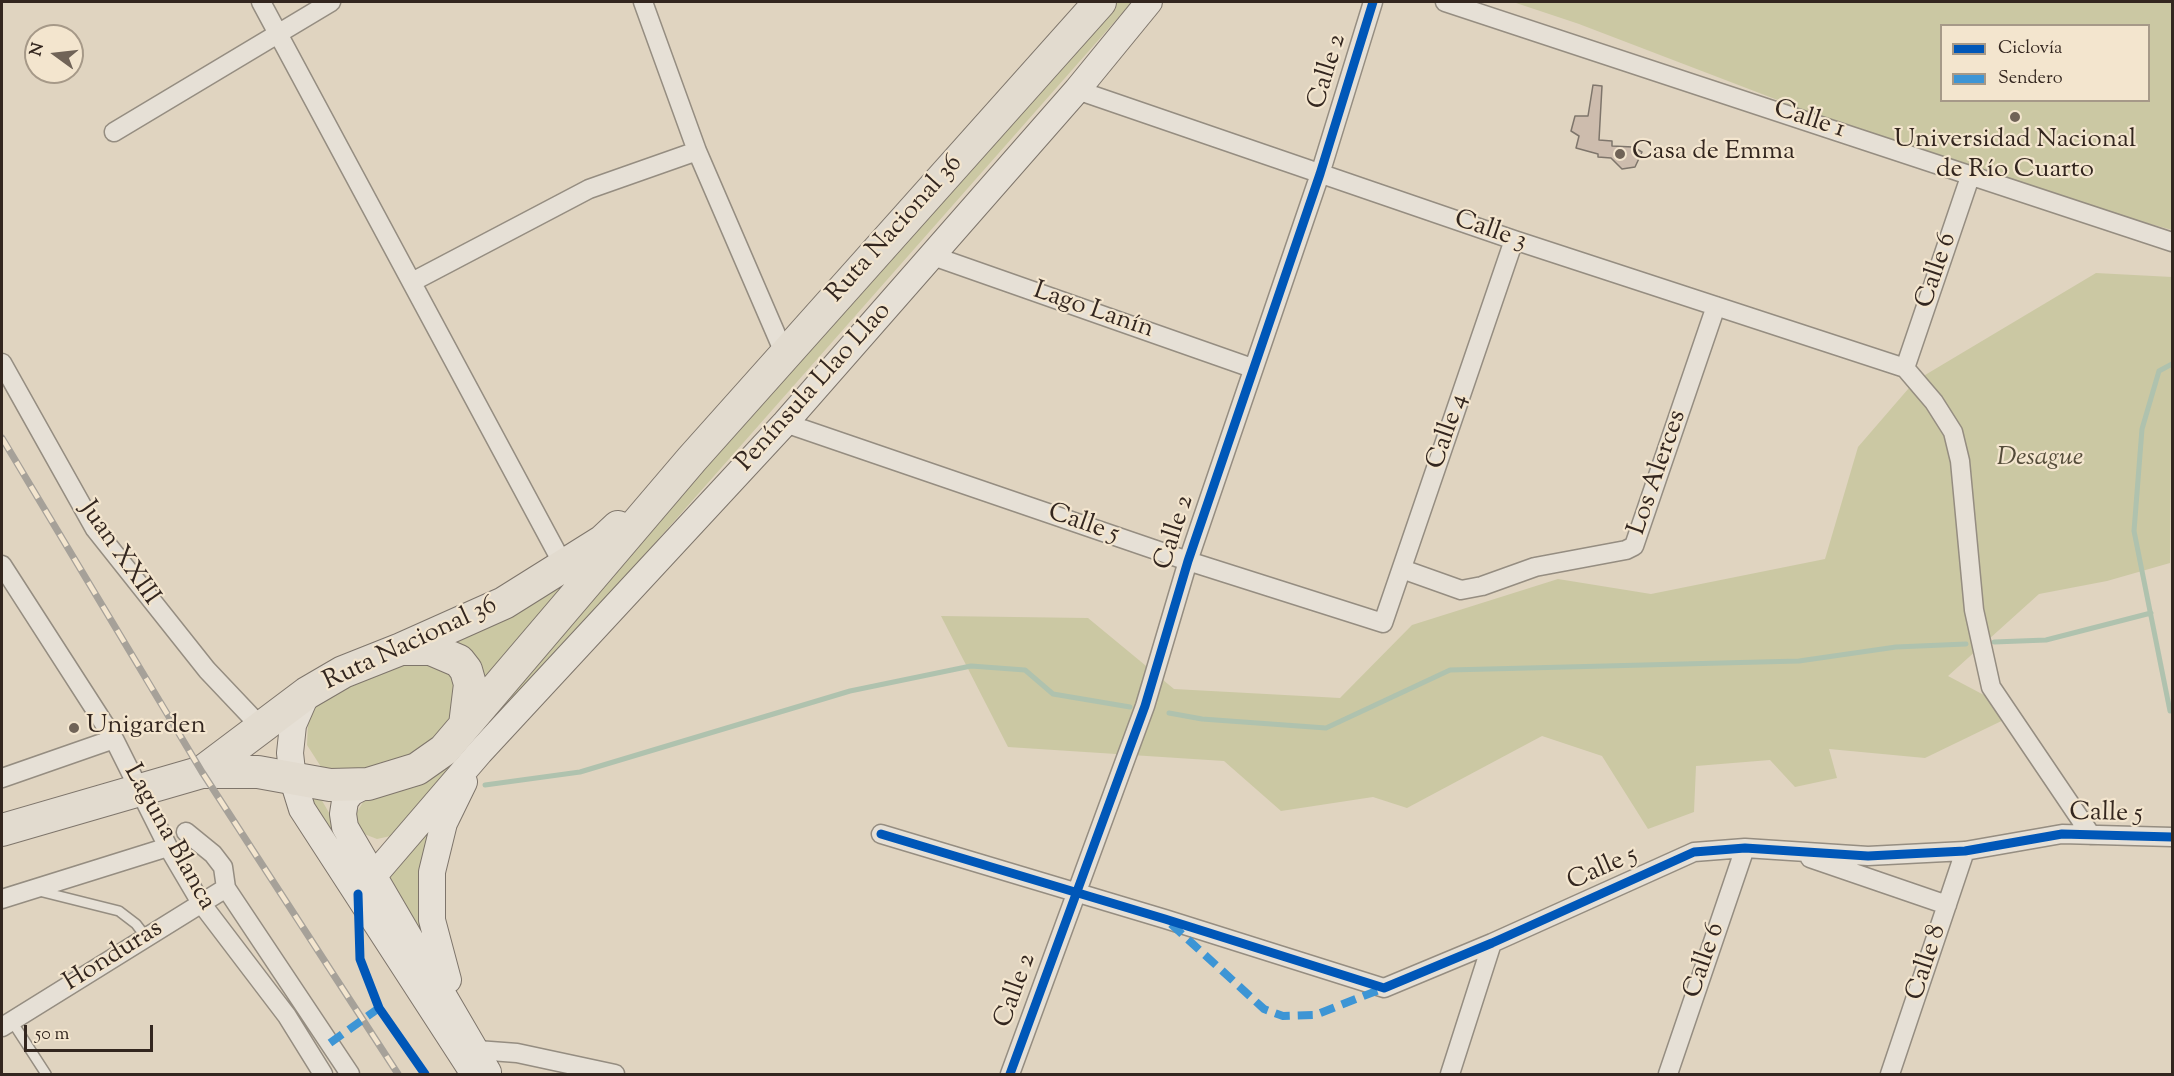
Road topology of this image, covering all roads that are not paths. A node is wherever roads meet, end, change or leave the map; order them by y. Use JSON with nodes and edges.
{"nodes":[{"id":1,"x":261,"y":2,"type":"edge"},
{"id":2,"x":331,"y":2,"type":"edge"},
{"id":3,"x":642,"y":2,"type":"edge"},
{"id":4,"x":1100,"y":2,"type":"edge"},
{"id":5,"x":1373,"y":2,"type":"edge"},
{"id":6,"x":1444,"y":2,"type":"edge"},
{"id":7,"x":1147,"y":6,"type":"edge"},
{"id":8,"x":278,"y":34,"type":"junction"},
{"id":9,"x":1077,"y":90,"type":"junction"},
{"id":10,"x":114,"y":132,"type":"dead end"},
{"id":11,"x":697,"y":151,"type":"junction"},
{"id":12,"x":1320,"y":174,"type":"junction"},
{"id":13,"x":1971,"y":174,"type":"junction"},
{"id":14,"x":1514,"y":240,"type":"junction"},
{"id":15,"x":2172,"y":242,"type":"edge"},
{"id":16,"x":933,"y":256,"type":"junction"},
{"id":17,"x":412,"y":282,"type":"junction"},
{"id":18,"x":1716,"y":306,"type":"junction"},
{"id":19,"x":785,"y":355,"type":"junction"},
{"id":20,"x":2,"y":363,"type":"edge"},
{"id":21,"x":1252,"y":368,"type":"junction"},
{"id":22,"x":1905,"y":368,"type":"junction"},
{"id":23,"x":785,"y":423,"type":"junction"},
{"id":24,"x":692,"y":459,"type":"junction"},
{"id":25,"x":1188,"y":561,"type":"junction"},
{"id":26,"x":2,"y":565,"type":"edge"},
{"id":27,"x":564,"y":566,"type":"junction"},
{"id":28,"x":1402,"y":569,"type":"junction"},
{"id":29,"x":1383,"y":623,"type":"joint"},
{"id":30,"x":401,"y":649,"type":"junction"},
{"id":31,"x":307,"y":693,"type":"junction"},
{"id":32,"x":465,"y":725,"type":"junction"},
{"id":33,"x":261,"y":727,"type":"junction"},
{"id":34,"x":114,"y":739,"type":"junction"},
{"id":35,"x":480,"y":752,"type":"junction"},
{"id":36,"x":202,"y":772,"type":"junction"},
{"id":37,"x":2,"y":778,"type":"edge"},
{"id":38,"x":293,"y":780,"type":"junction"},
{"id":39,"x":368,"y":784,"type":"junction"},
{"id":40,"x":140,"y":791,"type":"junction"},
{"id":41,"x":2,"y":830,"type":"edge"},
{"id":42,"x":186,"y":831,"type":"dead end"},
{"id":43,"x":881,"y":834,"type":"dead end"},
{"id":44,"x":2091,"y":835,"type":"junction"},
{"id":45,"x":2172,"y":837,"type":"edge"},
{"id":46,"x":168,"y":847,"type":"junction"},
{"id":47,"x":1744,"y":848,"type":"junction"},
{"id":48,"x":1788,"y":851,"type":"junction"},
{"id":49,"x":1965,"y":851,"type":"junction"},
{"id":50,"x":374,"y":875,"type":"junction"},
{"id":51,"x":226,"y":888,"type":"junction"},
{"id":52,"x":34,"y":890,"type":"junction"},
{"id":53,"x":1075,"y":892,"type":"junction"},
{"id":54,"x":358,"y":894,"type":"junction"},
{"id":55,"x":2,"y":899,"type":"edge"},
{"id":56,"x":201,"y":903,"type":"junction"},
{"id":57,"x":1947,"y":905,"type":"junction"},
{"id":58,"x":146,"y":937,"type":"junction"},
{"id":59,"x":1492,"y":943,"type":"junction"},
{"id":60,"x":6,"y":1024,"type":"edge"},
{"id":61,"x":476,"y":1062,"type":"edge"},
{"id":62,"x":46,"y":1074,"type":"edge"},
{"id":63,"x":323,"y":1074,"type":"edge"},
{"id":64,"x":350,"y":1074,"type":"edge"},
{"id":65,"x":489,"y":1074,"type":"edge"},
{"id":66,"x":615,"y":1074,"type":"edge"},
{"id":67,"x":1010,"y":1074,"type":"edge"},
{"id":68,"x":1450,"y":1074,"type":"edge"},
{"id":69,"x":1668,"y":1074,"type":"edge"},
{"id":70,"x":1890,"y":1074,"type":"edge"}],
"edges":[{"from":1,"to":8,"type":"street"},
{"from":2,"to":8,"type":"street"},
{"from":3,"to":11,"type":"street"},
{"from":4,"to":19,"type":"highway","name":"Ruta Nacional 36"},
{"from":5,"to":12,"type":"street","name":"Calle 2"},
{"from":6,"to":13,"type":"street","name":"Calle 1"},
{"from":7,"to":9,"type":"main road","name":"Península Llao Llao"},
{"from":8,"to":10,"type":"street"},
{"from":8,"to":17,"type":"street"},
{"from":9,"to":12,"type":"street","name":"Calle 3"},
{"from":9,"to":16,"type":"main road","name":"Península Llao Llao"},
{"from":11,"to":17,"type":"street"},
{"from":11,"to":19,"type":"street"},
{"from":12,"to":14,"type":"street","name":"Calle 3"},
{"from":12,"to":21,"type":"street","name":"Calle 2"},
{"from":13,"to":15,"type":"street","name":"Calle 1"},
{"from":13,"to":22,"type":"street","name":"Calle 6"},
{"from":14,"to":18,"type":"street","name":"Calle 3"},
{"from":14,"to":28,"type":"street","name":"Calle 4"},
{"from":16,"to":21,"type":"street","name":"Lago Lanín"},
{"from":16,"to":23,"type":"main road","name":"Península Llao Llao"},
{"from":17,"to":27,"type":"street"},
{"from":18,"to":22,"type":"street","name":"Calle 3"},
{"from":18,"to":28,"type":"street","name":"Los Alerces"},
{"from":19,"to":24,"type":"highway","name":"Ruta Nacional 36"},
{"from":20,"to":33,"type":"street","name":"Juan XXIII"},
{"from":21,"to":25,"type":"street","name":"Calle 2"},
{"from":22,"to":44,"type":"street"},
{"from":23,"to":25,"type":"street","name":"Calle 5"},
{"from":23,"to":35,"type":"main road","name":"Península Llao Llao"},
{"from":24,"to":27,"type":"highway","name":"Ruta Nacional 36"},
{"from":24,"to":32,"type":"highway","name":"Ruta Nacional 36"},
{"from":25,"to":29,"type":"street","name":"Calle 5"},
{"from":25,"to":53,"type":"street","name":"Calle 2"},
{"from":26,"to":34,"type":"street","name":"Laguna Blanca"},
{"from":27,"to":30,"type":"highway","name":"Ruta Nacional 36"},
{"from":28,"to":29,"type":"street","name":"Calle 4"},
{"from":30,"to":31,"type":"highway","name":"Ruta Nacional 36"},
{"from":30,"to":32,"type":"highway"},
{"from":31,"to":33,"type":"highway","name":"Ruta Nacional 36"},
{"from":31,"to":38,"type":"main road"},
{"from":32,"to":39,"type":"highway","name":"Ruta Nacional 36"},
{"from":33,"to":36,"type":"highway","name":"Ruta Nacional 36"},
{"from":34,"to":37,"type":"street"},
{"from":34,"to":40,"type":"street","name":"Laguna Blanca"},
{"from":35,"to":50,"type":"main road","name":"Península Llao Llao"},
{"from":35,"to":61,"type":"main road","name":"Península Llao Llao"},
{"from":36,"to":38,"type":"highway","name":"Ruta Nacional 36"},
{"from":36,"to":40,"type":"highway"},
{"from":38,"to":39,"type":"highway","name":"Ruta Nacional 36"},
{"from":38,"to":54,"type":"main road"},
{"from":39,"to":50,"type":"main road"},
{"from":40,"to":41,"type":"highway"},
{"from":40,"to":46,"type":"street","name":"Laguna Blanca"},
{"from":42,"to":51,"type":"street","name":"Laguna Blanca"},
{"from":43,"to":53,"type":"street","name":"Calle 5"},
{"from":44,"to":45,"type":"street","name":"Calle 5"},
{"from":44,"to":49,"type":"street","name":"Calle 5"},
{"from":46,"to":52,"type":"street"},
{"from":46,"to":56,"type":"street","name":"Laguna Blanca"},
{"from":47,"to":48,"type":"street","name":"Calle 5"},
{"from":47,"to":59,"type":"street","name":"Calle 5"},
{"from":47,"to":69,"type":"street","name":"Calle 6"},
{"from":48,"to":49,"type":"street","name":"Calle 5"},
{"from":48,"to":57,"type":"street"},
{"from":49,"to":57,"type":"street","name":"Calle 8"},
{"from":50,"to":54,"type":"main road","name":"Península Llao Llao"},
{"from":50,"to":61,"type":"main road"},
{"from":51,"to":56,"type":"street","name":"Honduras"},
{"from":51,"to":64,"type":"street","name":"Laguna Blanca"},
{"from":52,"to":55,"type":"street"},
{"from":52,"to":58,"type":"lane"},
{"from":53,"to":59,"type":"street","name":"Calle 5"},
{"from":53,"to":67,"type":"street","name":"Calle 2"},
{"from":54,"to":61,"type":"main road"},
{"from":56,"to":58,"type":"street","name":"Honduras"},
{"from":56,"to":63,"type":"street","name":"Laguna Blanca"},
{"from":57,"to":70,"type":"street","name":"Calle 8"},
{"from":58,"to":60,"type":"street","name":"Honduras"},
{"from":59,"to":68,"type":"street"},
{"from":60,"to":62,"type":"lane"},
{"from":61,"to":65,"type":"main road"},
{"from":61,"to":66,"type":"street"}]}
